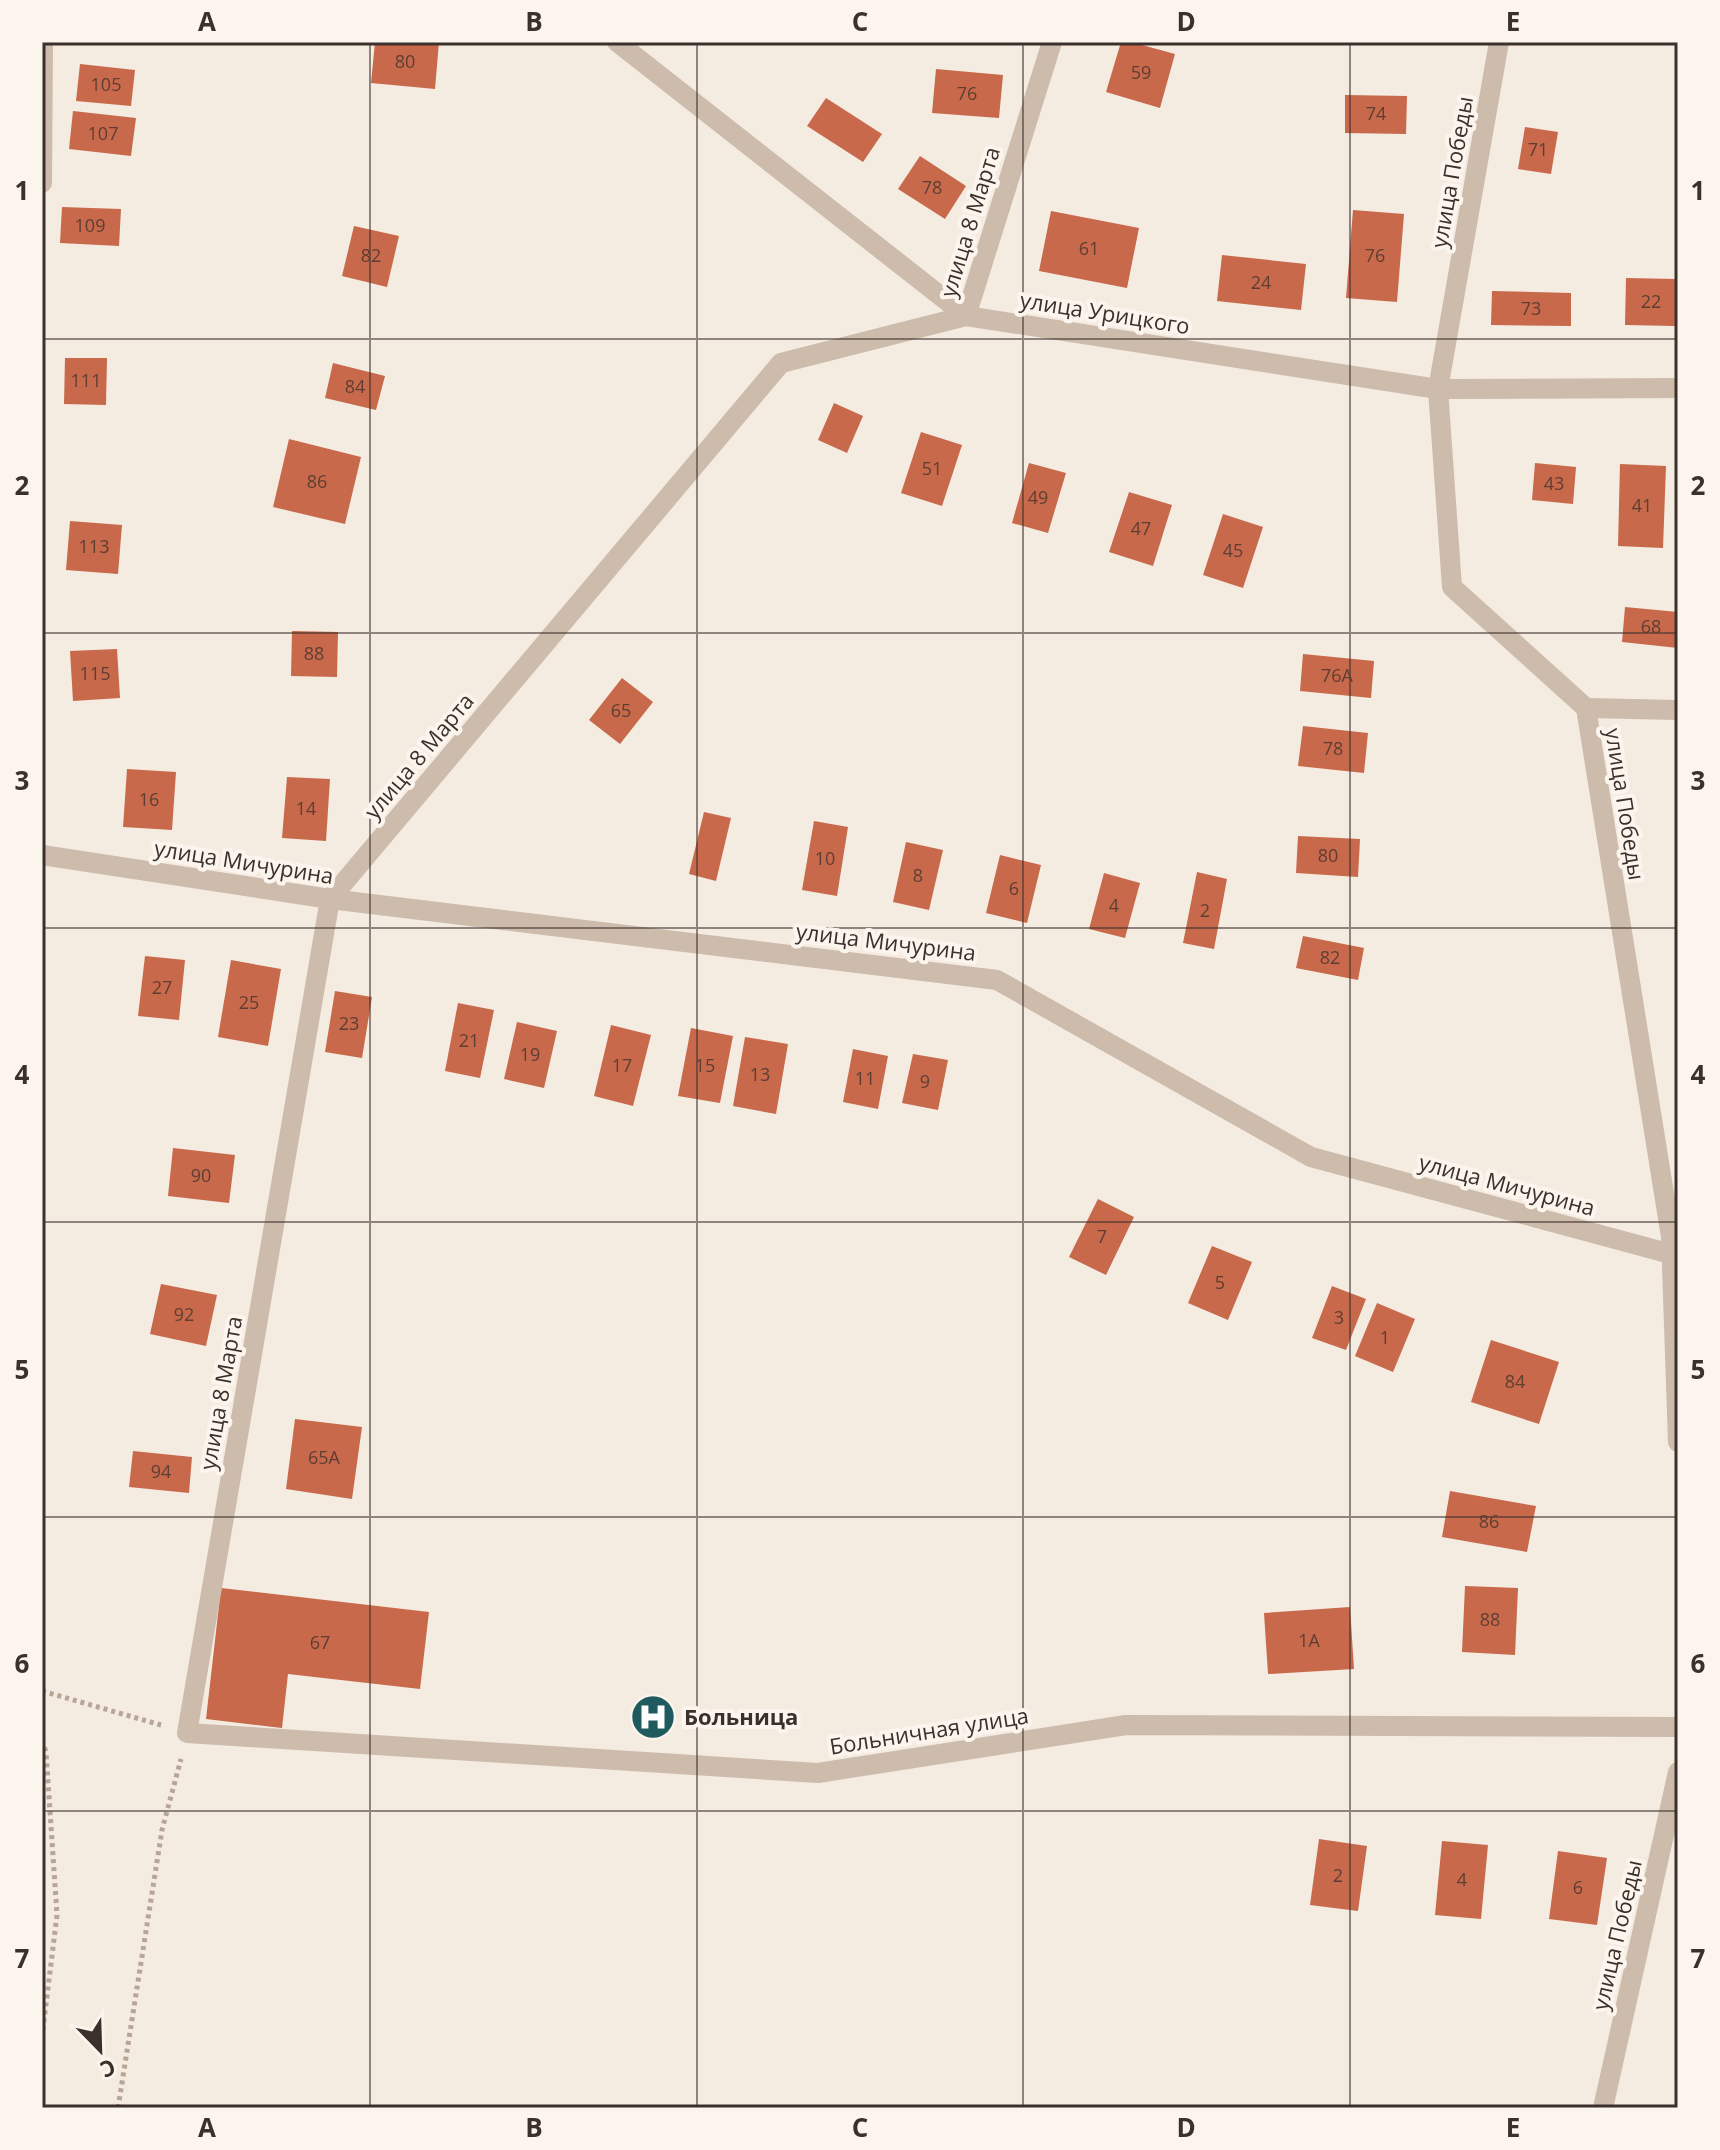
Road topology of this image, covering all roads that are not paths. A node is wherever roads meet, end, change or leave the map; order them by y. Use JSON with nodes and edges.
{"nodes":[{"id":1,"x":43,"y":42,"type":"edge"},
{"id":2,"x":617,"y":42,"type":"edge"},
{"id":3,"x":1052,"y":42,"type":"edge"},
{"id":4,"x":1499,"y":42,"type":"edge"},
{"id":5,"x":42,"y":183,"type":"edge"},
{"id":6,"x":966,"y":316,"type":"junction"},
{"id":7,"x":1678,"y":388,"type":"edge"},
{"id":8,"x":1438,"y":389,"type":"junction"},
{"id":9,"x":1586,"y":708,"type":"junction"},
{"id":10,"x":1678,"y":710,"type":"edge"},
{"id":11,"x":42,"y":855,"type":"edge"},
{"id":12,"x":330,"y":899,"type":"junction"},
{"id":13,"x":1671,"y":1254,"type":"junction"},
{"id":14,"x":1678,"y":1442,"type":"edge"},
{"id":15,"x":1678,"y":1727,"type":"edge"},
{"id":16,"x":187,"y":1733,"type":"joint"},
{"id":17,"x":1678,"y":1772,"type":"edge"},
{"id":18,"x":1603,"y":2108,"type":"edge"}],
"edges":[{"from":1,"to":5,"type":"street"},
{"from":2,"to":6,"type":"street","name":"улица Урицкого"},
{"from":3,"to":6,"type":"street","name":"улица 8 Марта"},
{"from":4,"to":8,"type":"street","name":"улица Победы"},
{"from":6,"to":8,"type":"street","name":"улица Урицкого"},
{"from":6,"to":12,"type":"street","name":"улица 8 Марта"},
{"from":7,"to":8,"type":"street","name":"улица Урицкого"},
{"from":8,"to":9,"type":"street","name":"улица Победы"},
{"from":9,"to":10,"type":"street"},
{"from":9,"to":13,"type":"street","name":"улица Победы"},
{"from":11,"to":12,"type":"street","name":"улица Мичурина"},
{"from":12,"to":13,"type":"street","name":"улица Мичурина"},
{"from":12,"to":16,"type":"street","name":"улица 8 Марта"},
{"from":13,"to":14,"type":"street","name":"улица Победы"},
{"from":15,"to":16,"type":"street","name":"Больничная улица"},
{"from":17,"to":18,"type":"street","name":"улица Победы"}]}
